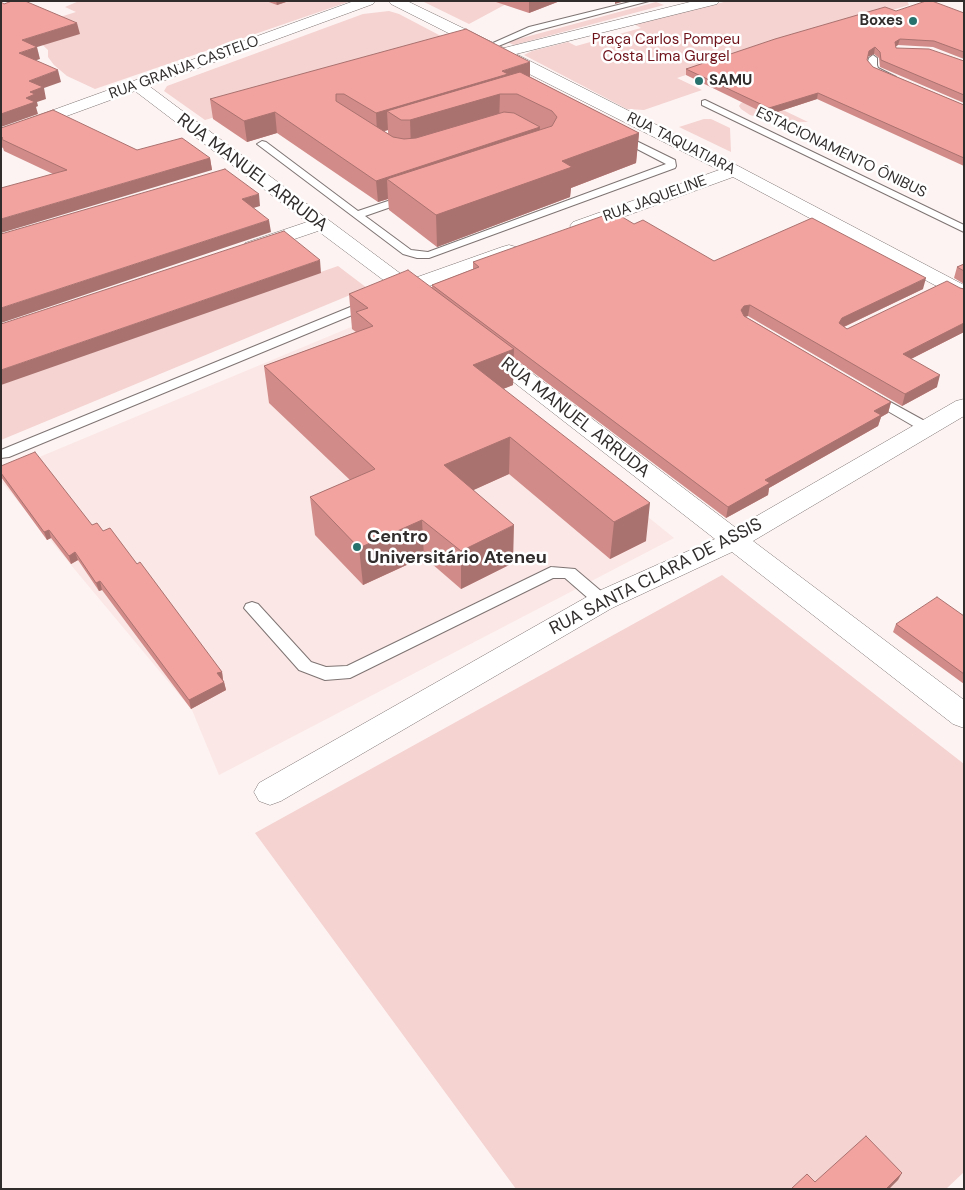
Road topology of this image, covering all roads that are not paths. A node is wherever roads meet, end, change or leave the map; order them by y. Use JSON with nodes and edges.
{"nodes":[{"id":1,"x":368,"y":1,"type":"edge"},
{"id":2,"x":396,"y":1,"type":"edge"},
{"id":3,"x":645,"y":1,"type":"edge"},
{"id":4,"x":712,"y":1,"type":"edge"},
{"id":5,"x":495,"y":50,"type":"junction"},
{"id":6,"x":872,"y":58,"type":"edge"},
{"id":7,"x":559,"y":82,"type":"junction"},
{"id":8,"x":901,"y":82,"type":"edge"},
{"id":9,"x":136,"y":85,"type":"junction"},
{"id":10,"x":542,"y":88,"type":"edge"},
{"id":11,"x":706,"y":103,"type":"dead end"},
{"id":12,"x":611,"y":131,"type":"edge"},
{"id":13,"x":1,"y":135,"type":"edge"},
{"id":14,"x":262,"y":144,"type":"edge"},
{"id":15,"x":734,"y":171,"type":"junction"},
{"id":16,"x":420,"y":194,"type":"edge"},
{"id":17,"x":356,"y":214,"type":"junction"},
{"id":18,"x":319,"y":224,"type":"junction"},
{"id":19,"x":964,"y":229,"type":"edge"},
{"id":20,"x":565,"y":231,"type":"edge"},
{"id":21,"x":528,"y":244,"type":"edge"},
{"id":22,"x":236,"y":252,"type":"edge"},
{"id":23,"x":946,"y":284,"type":"junction"},
{"id":24,"x":929,"y":292,"type":"edge"},
{"id":25,"x":964,"y":293,"type":"edge"},
{"id":26,"x":391,"y":294,"type":"junction"},
{"id":27,"x":438,"y":312,"type":"edge"},
{"id":28,"x":469,"y":336,"type":"edge"},
{"id":29,"x":862,"y":390,"type":"edge"},
{"id":30,"x":964,"y":406,"type":"edge"},
{"id":31,"x":927,"y":428,"type":"junction"},
{"id":32,"x":4,"y":454,"type":"dead end"},
{"id":33,"x":733,"y":541,"type":"junction"},
{"id":34,"x":602,"y":601,"type":"junction"},
{"id":35,"x":252,"y":608,"type":"dead end"},
{"id":36,"x":964,"y":716,"type":"edge"},
{"id":37,"x":270,"y":792,"type":"dead end"}],
"edges":[{"from":1,"to":9,"type":"street","name":"RUA GRANJA CASTELO"},
{"from":2,"to":5,"type":"street","name":"RUA TAQUATIARA"},
{"from":3,"to":5,"type":"lane"},
{"from":4,"to":5,"type":"street"},
{"from":5,"to":7,"type":"street","name":"RUA TAQUATIARA"},
{"from":6,"to":8,"type":"lane"},
{"from":7,"to":10,"type":"lane"},
{"from":7,"to":15,"type":"street","name":"RUA TAQUATIARA"},
{"from":9,"to":13,"type":"street","name":"RUA GRANJA CASTELO"},
{"from":9,"to":18,"type":"street","name":"RUA MANUEL ARRUDA"},
{"from":11,"to":19,"type":"lane","name":"ESTACIONAMENTO ÔNIBUS"},
{"from":12,"to":17,"type":"lane"},
{"from":14,"to":17,"type":"lane"},
{"from":15,"to":20,"type":"street","name":"RUA JAQUELINE"},
{"from":15,"to":23,"type":"street","name":"RUA TAQUATIARA"},
{"from":16,"to":17,"type":"lane"},
{"from":18,"to":22,"type":"street"},
{"from":18,"to":26,"type":"street","name":"RUA MANUEL ARRUDA"},
{"from":21,"to":26,"type":"street"},
{"from":23,"to":24,"type":"lane"},
{"from":23,"to":25,"type":"street","name":"RUA TAQUATIARA"},
{"from":26,"to":27,"type":"street","name":"RUA MANUEL ARRUDA"},
{"from":26,"to":32,"type":"lane"},
{"from":28,"to":33,"type":"street","name":"RUA MANUEL ARRUDA"},
{"from":29,"to":31,"type":"lane"},
{"from":30,"to":31,"type":"street","name":"RUA SANTA CLARA DE ASSIS"},
{"from":31,"to":33,"type":"street","name":"RUA SANTA CLARA DE ASSIS"},
{"from":33,"to":34,"type":"street","name":"RUA SANTA CLARA DE ASSIS"},
{"from":33,"to":36,"type":"street","name":"RUA MANUEL ARRUDA"},
{"from":34,"to":35,"type":"lane"},
{"from":34,"to":37,"type":"street","name":"RUA SANTA CLARA DE ASSIS"}]}
